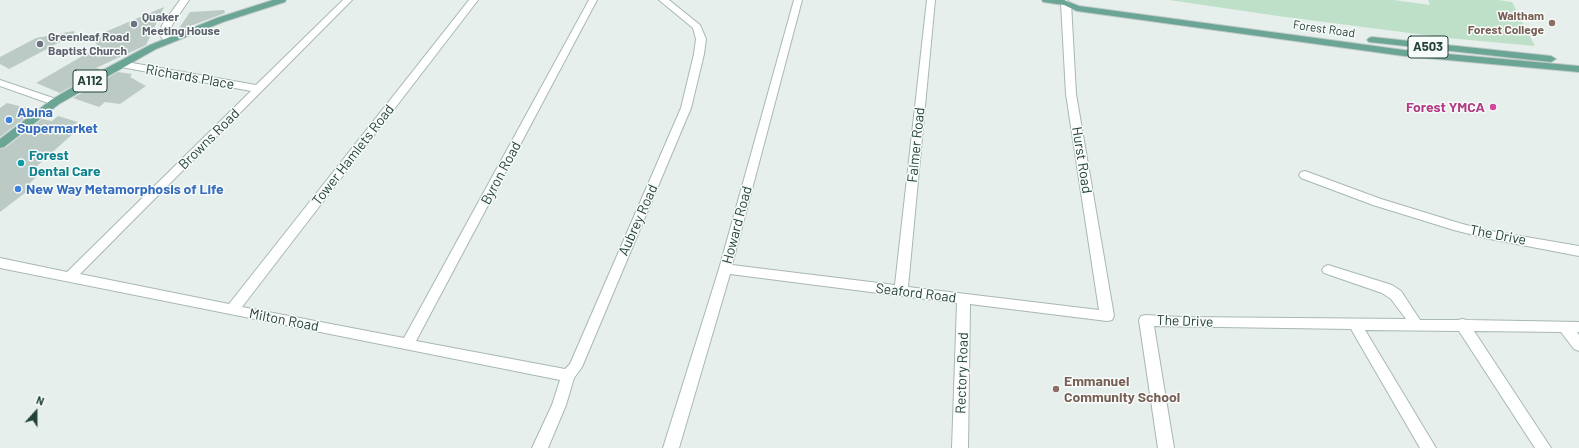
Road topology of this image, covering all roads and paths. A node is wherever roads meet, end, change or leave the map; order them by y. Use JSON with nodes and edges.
{"nodes":[{"id":1,"x":185,"y":0,"type":"edge"},
{"id":2,"x":282,"y":0,"type":"edge"},
{"id":3,"x":348,"y":0,"type":"edge"},
{"id":4,"x":474,"y":0,"type":"edge"},
{"id":5,"x":593,"y":0,"type":"edge"},
{"id":6,"x":664,"y":0,"type":"edge"},
{"id":7,"x":798,"y":0,"type":"edge"},
{"id":8,"x":931,"y":0,"type":"edge"},
{"id":9,"x":1046,"y":0,"type":"edge"},
{"id":10,"x":1066,"y":3,"type":"junction"},
{"id":11,"x":168,"y":40,"type":"junction"},
{"id":12,"x":1579,"y":61,"type":"edge"},
{"id":13,"x":121,"y":64,"type":"junction"},
{"id":14,"x":1579,"y":69,"type":"edge"},
{"id":15,"x":0,"y":83,"type":"edge"},
{"id":16,"x":260,"y":89,"type":"junction"},
{"id":17,"x":55,"y":102,"type":"junction"},
{"id":18,"x":0,"y":144,"type":"edge"},
{"id":19,"x":1305,"y":175,"type":"dead end"},
{"id":20,"x":1579,"y":251,"type":"edge"},
{"id":21,"x":0,"y":263,"type":"edge"},
{"id":22,"x":725,"y":269,"type":"junction"},
{"id":23,"x":1328,"y":270,"type":"dead end"},
{"id":24,"x":70,"y":277,"type":"junction"},
{"id":25,"x":901,"y":290,"type":"junction"},
{"id":26,"x":964,"y":299,"type":"junction"},
{"id":27,"x":232,"y":310,"type":"junction"},
{"id":28,"x":1107,"y":316,"type":"joint"},
{"id":29,"x":1354,"y":323,"type":"junction"},
{"id":30,"x":1416,"y":324,"type":"junction"},
{"id":31,"x":1462,"y":324,"type":"junction"},
{"id":32,"x":1565,"y":327,"type":"junction"},
{"id":33,"x":1579,"y":327,"type":"edge"},
{"id":34,"x":407,"y":345,"type":"junction"},
{"id":35,"x":1579,"y":345,"type":"edge"},
{"id":36,"x":568,"y":376,"type":"junction"},
{"id":37,"x":540,"y":448,"type":"edge"},
{"id":38,"x":671,"y":448,"type":"edge"},
{"id":39,"x":960,"y":448,"type":"edge"},
{"id":40,"x":1166,"y":448,"type":"edge"},
{"id":41,"x":1428,"y":448,"type":"edge"},
{"id":42,"x":1542,"y":448,"type":"edge"}],
"edges":[{"from":1,"to":11,"type":"street"},
{"from":2,"to":11,"type":"main road","number":"A112"},
{"from":3,"to":16,"type":"street","name":"Browns Road"},
{"from":4,"to":27,"type":"street","name":"Tower Hamlets Road"},
{"from":5,"to":34,"type":"street","name":"Byron Road"},
{"from":6,"to":36,"type":"street","name":"Aubrey Road"},
{"from":7,"to":22,"type":"street","name":"Howard Road"},
{"from":8,"to":25,"type":"street","name":"Falmer Road"},
{"from":9,"to":10,"type":"main road","name":"Forest Road","number":"A503"},
{"from":10,"to":12,"type":"main road","name":"Forest Road","number":"A503"},
{"from":10,"to":14,"type":"main road","name":"Forest Road","number":"A503"},
{"from":10,"to":28,"type":"street","name":"Hurst Road"},
{"from":11,"to":13,"type":"main road","number":"A112"},
{"from":13,"to":16,"type":"street","name":"Richards Place"},
{"from":13,"to":17,"type":"main road","number":"A112"},
{"from":15,"to":17,"type":"street"},
{"from":16,"to":24,"type":"street","name":"Browns Road"},
{"from":17,"to":18,"type":"main road","number":"A112"},
{"from":19,"to":20,"type":"street","name":"The Drive"},
{"from":21,"to":24,"type":"street","name":"Milton Road"},
{"from":22,"to":25,"type":"street","name":"Seaford Road"},
{"from":22,"to":38,"type":"street","name":"Howard Road"},
{"from":23,"to":30,"type":"street"},
{"from":24,"to":27,"type":"street","name":"Milton Road"},
{"from":25,"to":26,"type":"street","name":"Seaford Road"},
{"from":26,"to":28,"type":"street","name":"Seaford Road"},
{"from":26,"to":39,"type":"street","name":"Rectory Road"},
{"from":27,"to":34,"type":"street","name":"Milton Road"},
{"from":29,"to":30,"type":"street","name":"The Drive"},
{"from":29,"to":40,"type":"street","name":"The Drive"},
{"from":29,"to":41,"type":"street"},
{"from":30,"to":31,"type":"street","name":"The Drive"},
{"from":31,"to":32,"type":"street","name":"The Drive"},
{"from":31,"to":42,"type":"street"},
{"from":32,"to":33,"type":"street","name":"The Drive"},
{"from":32,"to":35,"type":"street"},
{"from":34,"to":36,"type":"street","name":"Milton Road"},
{"from":36,"to":37,"type":"street","name":"Aubrey Road"}]}
